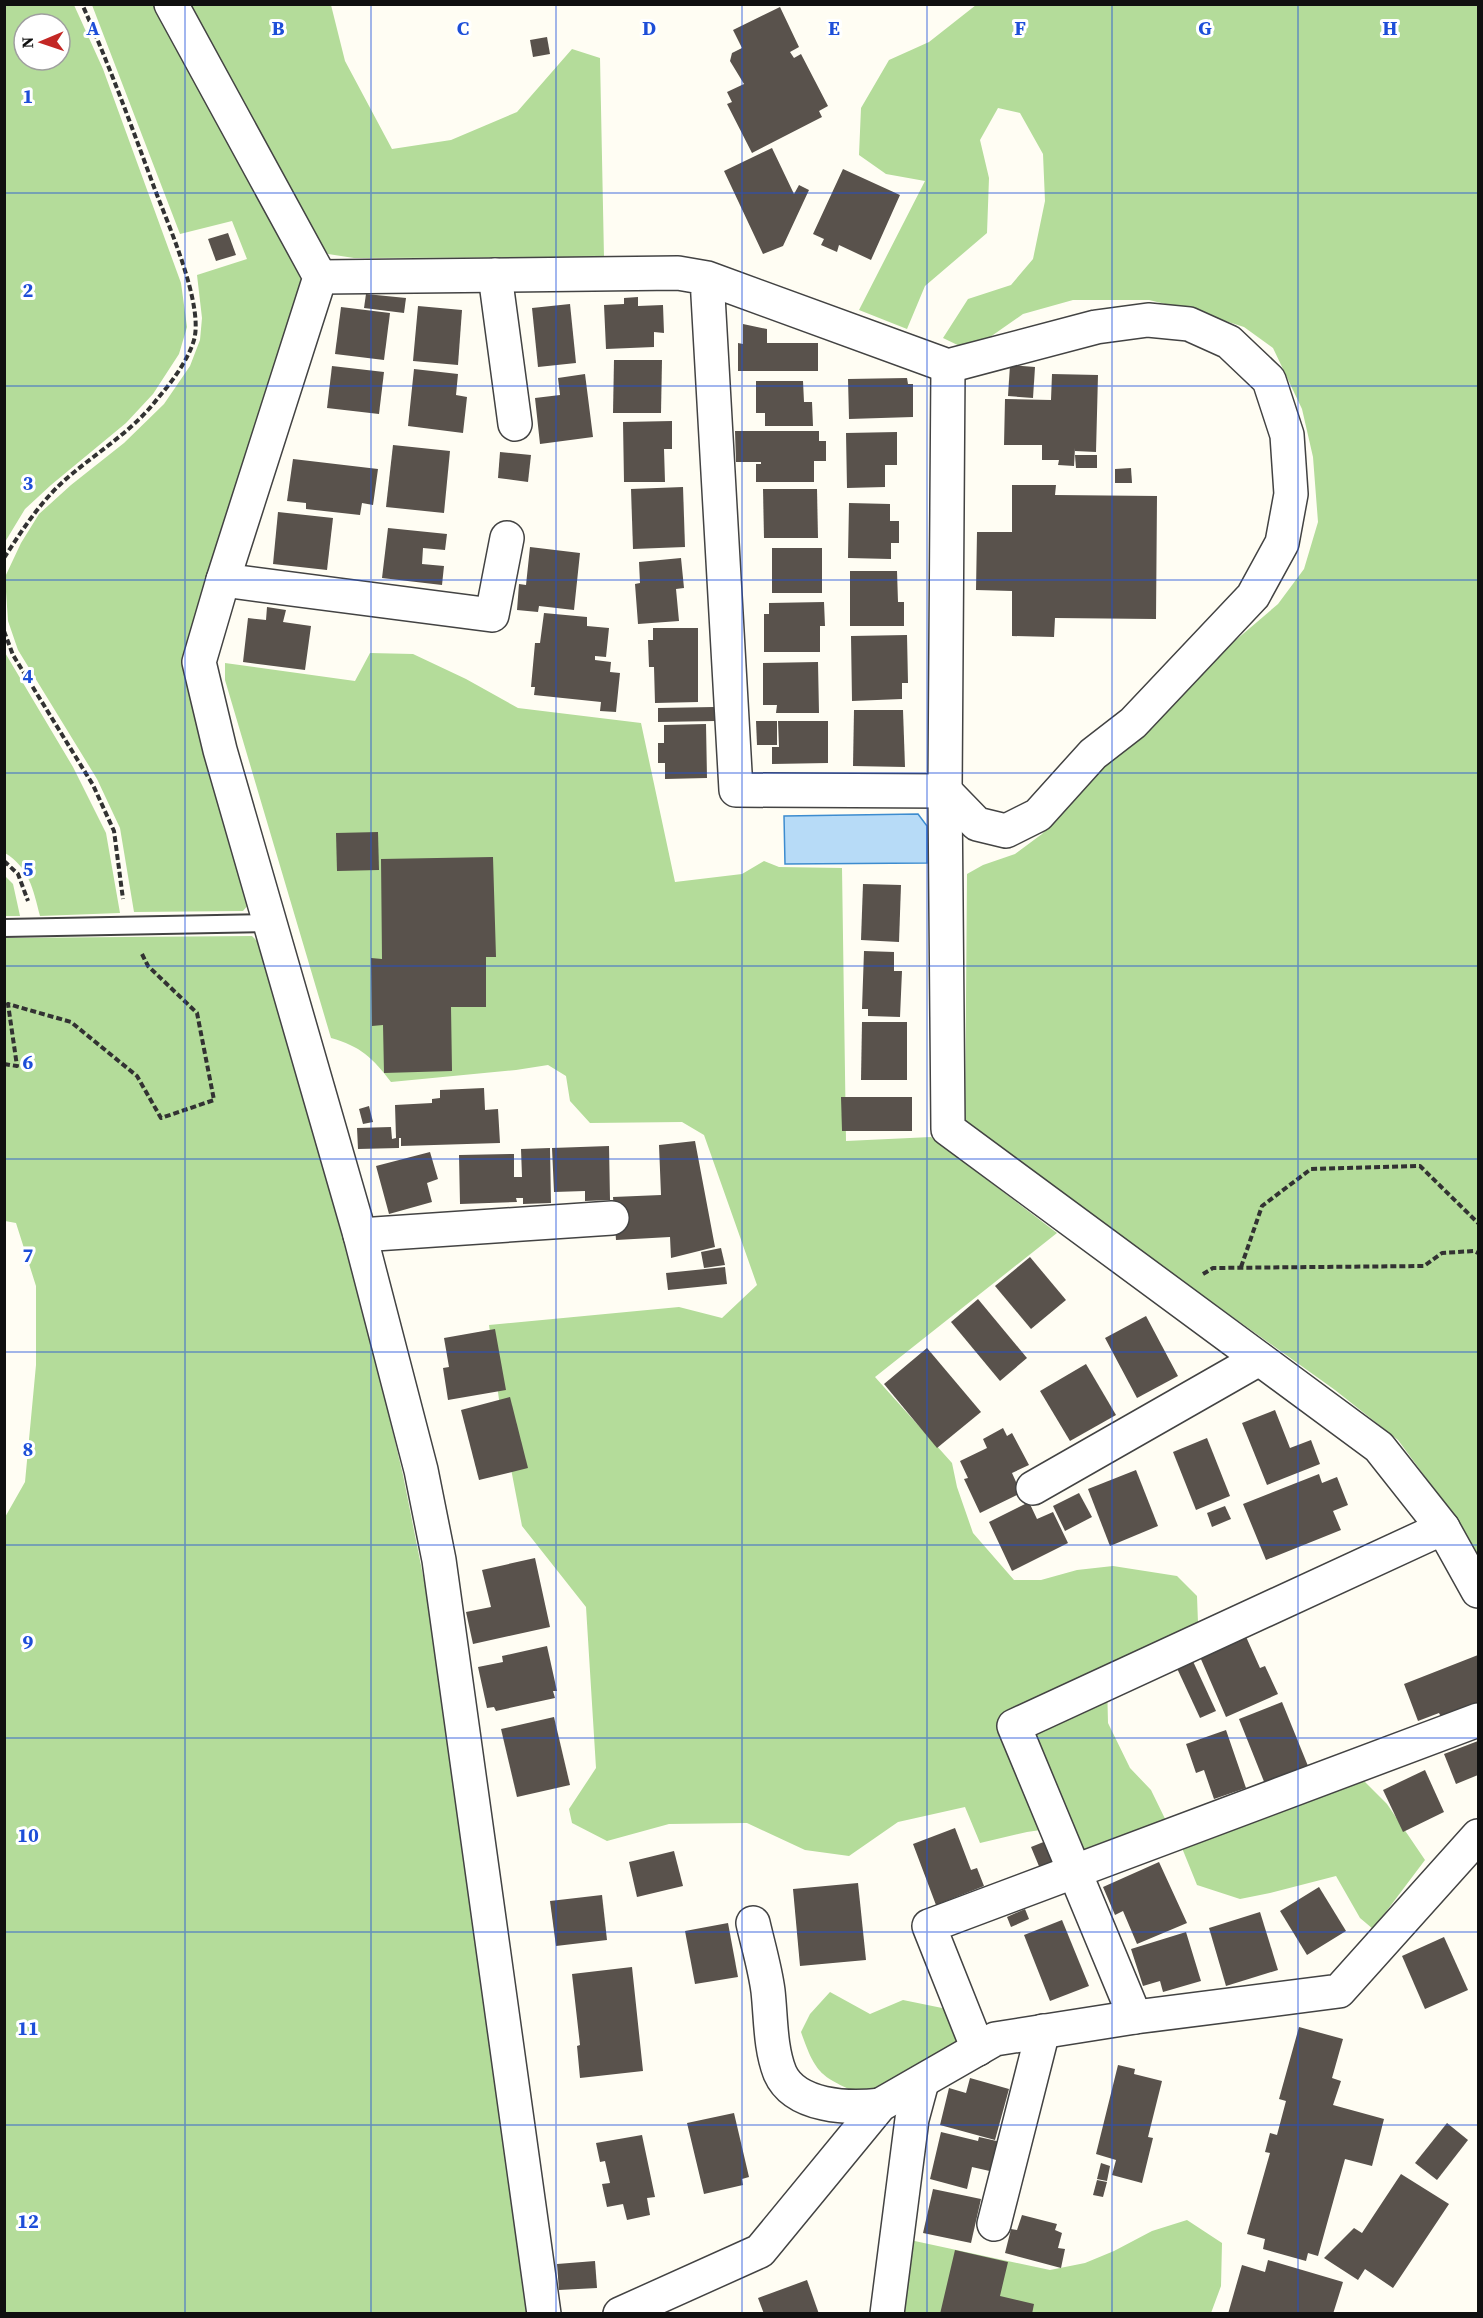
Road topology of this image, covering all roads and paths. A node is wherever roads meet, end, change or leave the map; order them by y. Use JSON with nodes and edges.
{"nodes":[{"id":1,"x":82,"y":4,"type":"edge"},
{"id":2,"x":171,"y":4,"type":"edge"},
{"id":3,"x":495,"y":275,"type":"junction"},
{"id":4,"x":320,"y":277,"type":"junction"},
{"id":5,"x":707,"y":278,"type":"junction"},
{"id":6,"x":948,"y":366,"type":"junction"},
{"id":7,"x":515,"y":424,"type":"dead end"},
{"id":8,"x":507,"y":538,"type":"dead end"},
{"id":9,"x":4,"y":558,"type":"edge"},
{"id":10,"x":222,"y":580,"type":"junction"},
{"id":11,"x":4,"y":632,"type":"edge"},
{"id":12,"x":945,"y":791,"type":"junction"},
{"id":13,"x":4,"y":861,"type":"edge"},
{"id":14,"x":272,"y":923,"type":"junction"},
{"id":15,"x":127,"y":925,"type":"junction"},
{"id":16,"x":32,"y":927,"type":"junction"},
{"id":17,"x":4,"y":928,"type":"edge"},
{"id":18,"x":4,"y":1064,"type":"edge"},
{"id":19,"x":612,"y":1218,"type":"dead end"},
{"id":20,"x":1479,"y":1223,"type":"edge"},
{"id":21,"x":360,"y":1235,"type":"junction"},
{"id":22,"x":1479,"y":1253,"type":"edge"},
{"id":23,"x":1241,"y":1267,"type":"junction"},
{"id":24,"x":1171,"y":1293,"type":"junction"},
{"id":25,"x":1259,"y":1359,"type":"junction"},
{"id":26,"x":1033,"y":1488,"type":"dead end"},
{"id":27,"x":1443,"y":1528,"type":"junction"},
{"id":28,"x":1479,"y":1591,"type":"edge"},
{"id":29,"x":1479,"y":1720,"type":"edge"},
{"id":30,"x":1479,"y":1836,"type":"edge"},
{"id":31,"x":1075,"y":1872,"type":"junction"},
{"id":32,"x":753,"y":1923,"type":"dead end"},
{"id":33,"x":1135,"y":2017,"type":"junction"},
{"id":34,"x":1043,"y":2031,"type":"junction"},
{"id":35,"x":978,"y":2049,"type":"junction"},
{"id":36,"x":922,"y":2082,"type":"junction"},
{"id":37,"x":880,"y":2105,"type":"junction"},
{"id":38,"x":994,"y":2224,"type":"dead end"},
{"id":39,"x":544,"y":2313,"type":"edge"},
{"id":40,"x":620,"y":2313,"type":"edge"},
{"id":41,"x":887,"y":2313,"type":"edge"}],
"edges":[{"from":1,"to":9,"type":"path"},
{"from":2,"to":4,"type":"street"},
{"from":3,"to":4,"type":"street"},
{"from":3,"to":5,"type":"street"},
{"from":3,"to":7,"type":"street"},
{"from":4,"to":10,"type":"street"},
{"from":5,"to":6,"type":"street"},
{"from":5,"to":12,"type":"street"},
{"from":6,"to":12,"type":"street"},
{"from":6,"to":12,"type":"street"},
{"from":8,"to":10,"type":"street"},
{"from":10,"to":14,"type":"street"},
{"from":11,"to":15,"type":"path"},
{"from":12,"to":24,"type":"street"},
{"from":13,"to":16,"type":"path"},
{"from":14,"to":15,"type":"lane"},
{"from":14,"to":21,"type":"street"},
{"from":15,"to":16,"type":"lane"},
{"from":15,"to":18,"type":"path"},
{"from":16,"to":17,"type":"lane"},
{"from":19,"to":21,"type":"street"},
{"from":20,"to":23,"type":"path"},
{"from":21,"to":39,"type":"street"},
{"from":22,"to":23,"type":"path"},
{"from":23,"to":24,"type":"path"},
{"from":24,"to":25,"type":"street"},
{"from":25,"to":26,"type":"street"},
{"from":25,"to":27,"type":"street"},
{"from":27,"to":28,"type":"street"},
{"from":27,"to":31,"type":"street"},
{"from":29,"to":31,"type":"street"},
{"from":30,"to":33,"type":"street"},
{"from":31,"to":33,"type":"street"},
{"from":31,"to":35,"type":"street"},
{"from":32,"to":37,"type":"street"},
{"from":33,"to":34,"type":"street"},
{"from":34,"to":35,"type":"street"},
{"from":34,"to":38,"type":"street"},
{"from":35,"to":36,"type":"street"},
{"from":36,"to":37,"type":"street"},
{"from":36,"to":41,"type":"street"},
{"from":37,"to":40,"type":"street"}]}
